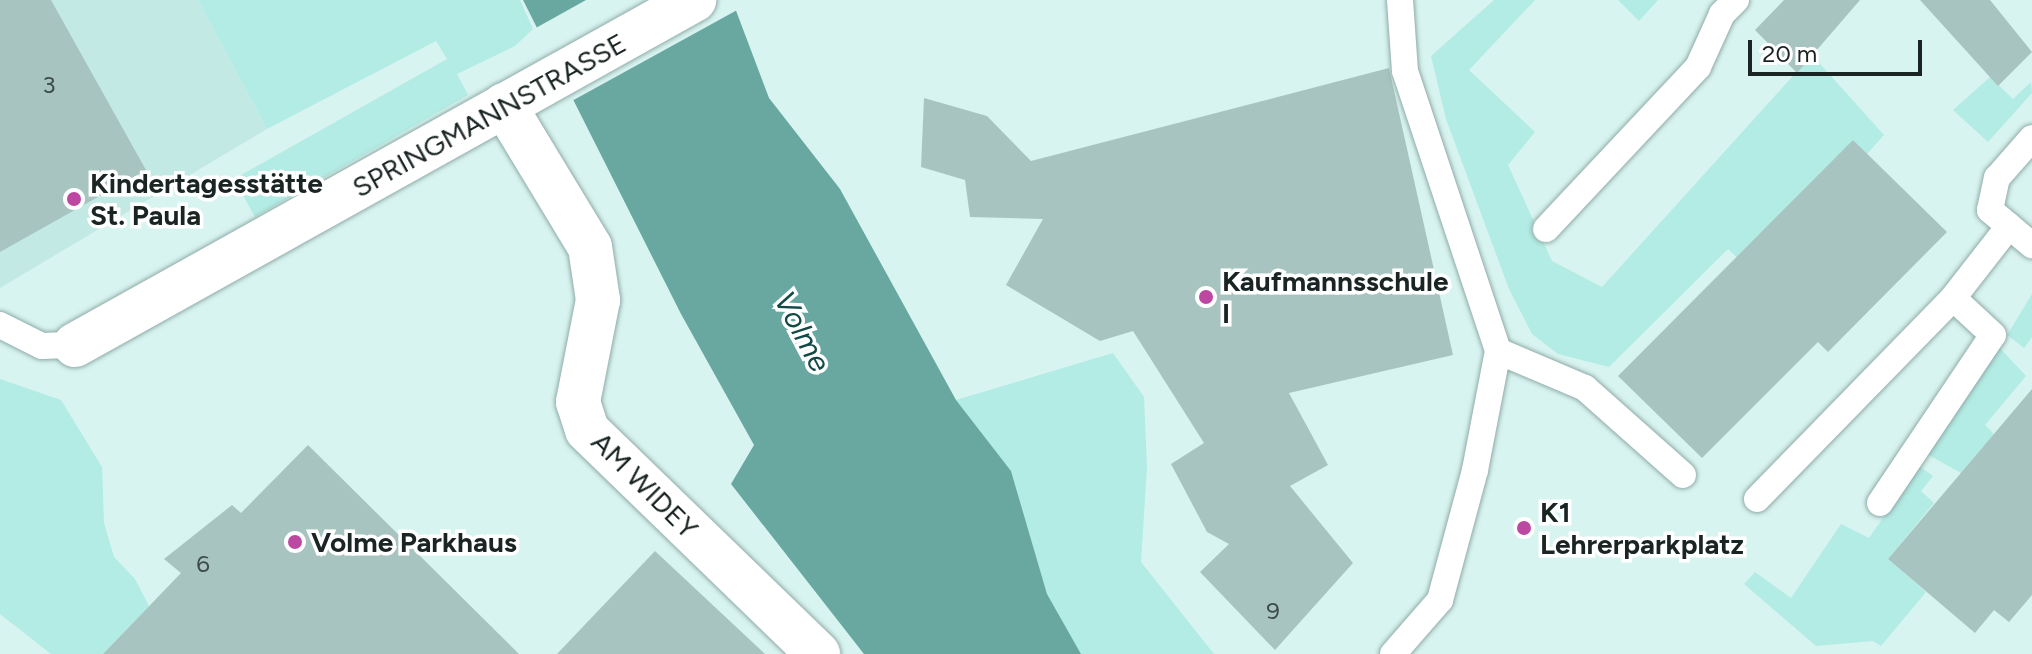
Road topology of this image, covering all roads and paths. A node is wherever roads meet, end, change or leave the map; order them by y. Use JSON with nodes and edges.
{"nodes":[{"id":1,"x":694,"y":0,"type":"edge"},
{"id":2,"x":1400,"y":0,"type":"edge"},
{"id":3,"x":1736,"y":0,"type":"edge"},
{"id":4,"x":504,"y":105,"type":"junction"},
{"id":5,"x":2032,"y":138,"type":"edge"},
{"id":6,"x":2009,"y":226,"type":"junction"},
{"id":7,"x":1546,"y":229,"type":"dead end"},
{"id":8,"x":2032,"y":245,"type":"edge"},
{"id":9,"x":1953,"y":298,"type":"junction"},
{"id":10,"x":0,"y":325,"type":"edge"},
{"id":11,"x":75,"y":345,"type":"joint"},
{"id":12,"x":1498,"y":351,"type":"junction"},
{"id":13,"x":1683,"y":475,"type":"dead end"},
{"id":14,"x":1757,"y":499,"type":"dead end"},
{"id":15,"x":1880,"y":503,"type":"dead end"},
{"id":16,"x":818,"y":654,"type":"edge"},
{"id":17,"x":1393,"y":654,"type":"edge"}],
"edges":[{"from":1,"to":4,"type":"street","name":"SPRINGMANNSTRASSE"},
{"from":2,"to":12,"type":"lane"},
{"from":3,"to":7,"type":"lane"},
{"from":4,"to":11,"type":"street","name":"SPRINGMANNSTRASSE"},
{"from":4,"to":16,"type":"street","name":"AM WIDEY"},
{"from":5,"to":6,"type":"lane"},
{"from":6,"to":8,"type":"lane"},
{"from":6,"to":9,"type":"lane"},
{"from":9,"to":14,"type":"lane"},
{"from":9,"to":15,"type":"lane"},
{"from":10,"to":11,"type":"lane"},
{"from":12,"to":13,"type":"lane"},
{"from":12,"to":17,"type":"lane"}]}
